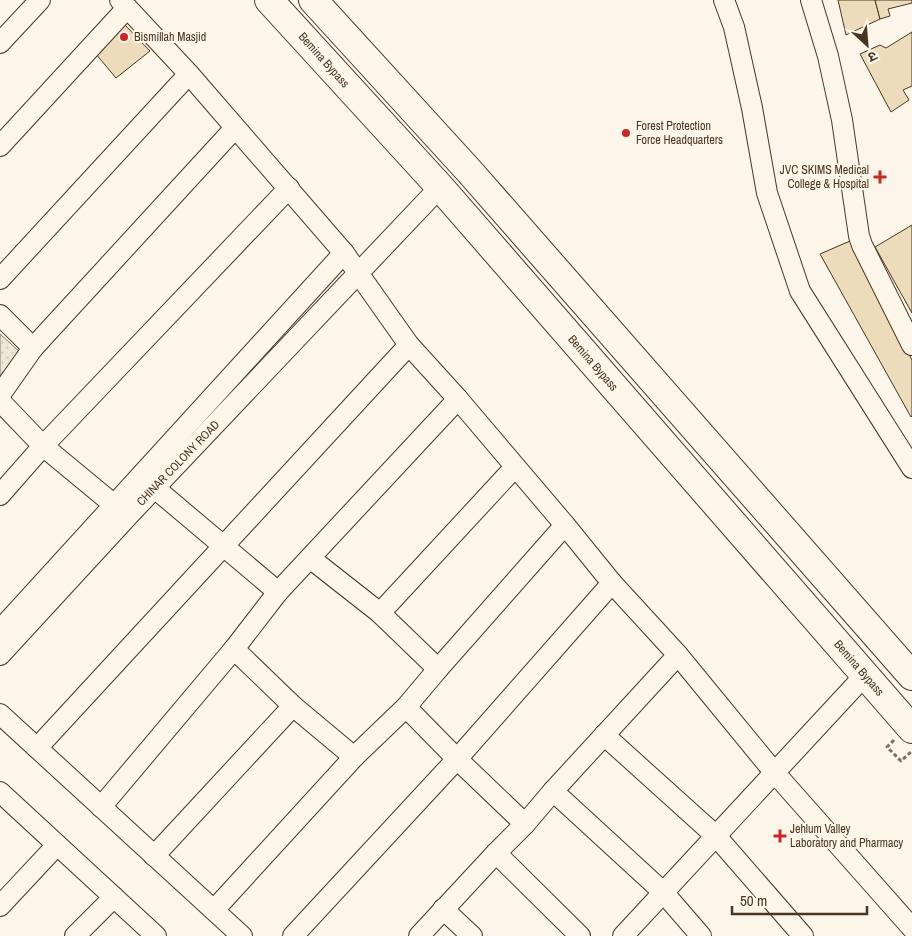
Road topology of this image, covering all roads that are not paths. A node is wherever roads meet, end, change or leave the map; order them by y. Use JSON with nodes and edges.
{"nodes":[{"id":1,"x":40,"y":0,"type":"edge"},
{"id":2,"x":269,"y":0,"type":"edge"},
{"id":3,"x":313,"y":0,"type":"edge"},
{"id":4,"x":724,"y":0,"type":"edge"},
{"id":5,"x":812,"y":0,"type":"edge"},
{"id":6,"x":124,"y":4,"type":"edge"},
{"id":7,"x":0,"y":44,"type":"edge"},
{"id":8,"x":189,"y":74,"type":"junction"},
{"id":9,"x":235,"y":128,"type":"junction"},
{"id":10,"x":0,"y":146,"type":"edge"},
{"id":11,"x":289,"y":188,"type":"junction"},
{"id":12,"x":440,"y":188,"type":"junction"},
{"id":13,"x":344,"y":252,"type":"junction"},
{"id":14,"x":359,"y":273,"type":"junction"},
{"id":15,"x":0,"y":279,"type":"edge"},
{"id":16,"x":0,"y":315,"type":"edge"},
{"id":17,"x":912,"y":345,"type":"edge"},
{"id":18,"x":409,"y":346,"type":"junction"},
{"id":19,"x":33,"y":348,"type":"junction"},
{"id":20,"x":0,"y":395,"type":"edge"},
{"id":21,"x":458,"y":399,"type":"junction"},
{"id":22,"x":0,"y":401,"type":"edge"},
{"id":23,"x":44,"y":446,"type":"junction"},
{"id":24,"x":514,"y":467,"type":"junction"},
{"id":25,"x":912,"y":468,"type":"edge"},
{"id":26,"x":147,"y":482,"type":"junction"},
{"id":27,"x":0,"y":495,"type":"edge"},
{"id":28,"x":121,"y":510,"type":"junction"},
{"id":29,"x":565,"y":524,"type":"junction"},
{"id":30,"x":224,"y":546,"type":"junction"},
{"id":31,"x":310,"y":558,"type":"junction"},
{"id":32,"x":612,"y":583,"type":"junction"},
{"id":33,"x":278,"y":592,"type":"junction"},
{"id":34,"x":380,"y":613,"type":"junction"},
{"id":35,"x":0,"y":630,"type":"edge"},
{"id":36,"x":234,"y":649,"type":"junction"},
{"id":37,"x":0,"y":655,"type":"edge"},
{"id":38,"x":678,"y":655,"type":"junction"},
{"id":39,"x":438,"y":669,"type":"junction"},
{"id":40,"x":865,"y":675,"type":"junction"},
{"id":41,"x":912,"y":676,"type":"edge"},
{"id":42,"x":293,"y":706,"type":"junction"},
{"id":43,"x":406,"y":707,"type":"junction"},
{"id":44,"x":0,"y":714,"type":"edge"},
{"id":45,"x":912,"y":729,"type":"edge"},
{"id":46,"x":604,"y":735,"type":"junction"},
{"id":47,"x":38,"y":748,"type":"junction"},
{"id":48,"x":354,"y":757,"type":"junction"},
{"id":49,"x":457,"y":759,"type":"junction"},
{"id":50,"x":774,"y":772,"type":"junction"},
{"id":51,"x":553,"y":791,"type":"junction"},
{"id":52,"x":0,"y":792,"type":"edge"},
{"id":53,"x":101,"y":807,"type":"junction"},
{"id":54,"x":525,"y":824,"type":"junction"},
{"id":55,"x":716,"y":836,"type":"junction"},
{"id":56,"x":57,"y":845,"type":"junction"},
{"id":57,"x":496,"y":853,"type":"junction"},
{"id":58,"x":154,"y":856,"type":"junction"},
{"id":59,"x":663,"y":892,"type":"junction"},
{"id":60,"x":114,"y":897,"type":"junction"},
{"id":61,"x":0,"y":906,"type":"edge"},
{"id":62,"x":443,"y":909,"type":"junction"},
{"id":63,"x":214,"y":910,"type":"junction"},
{"id":64,"x":912,"y":928,"type":"edge"},
{"id":65,"x":146,"y":933,"type":"edge"},
{"id":66,"x":75,"y":936,"type":"edge"},
{"id":67,"x":242,"y":936,"type":"edge"},
{"id":68,"x":293,"y":936,"type":"edge"},
{"id":69,"x":419,"y":936,"type":"edge"},
{"id":70,"x":472,"y":936,"type":"edge"},
{"id":71,"x":580,"y":936,"type":"edge"},
{"id":72,"x":623,"y":936,"type":"edge"},
{"id":73,"x":701,"y":936,"type":"edge"},
{"id":74,"x":803,"y":936,"type":"edge"}],
"edges":[{"from":1,"to":7,"type":"street"},
{"from":2,"to":12,"type":"highway","name":"Bemina Bypass"},
{"from":3,"to":41,"type":"highway"},
{"from":4,"to":25,"type":"street"},
{"from":5,"to":17,"type":"street"},
{"from":6,"to":8,"type":"street"},
{"from":6,"to":10,"type":"street"},
{"from":8,"to":9,"type":"street"},
{"from":8,"to":15,"type":"street"},
{"from":9,"to":11,"type":"street"},
{"from":9,"to":19,"type":"street"},
{"from":11,"to":13,"type":"street"},
{"from":11,"to":23,"type":"street"},
{"from":12,"to":14,"type":"street","name":"CHINAR COLONY ROAD"},
{"from":12,"to":40,"type":"highway","name":"Bemina Bypass"},
{"from":13,"to":14,"type":"street"},
{"from":13,"to":26,"type":"street","name":"CHINAR COLONY ROAD"},
{"from":14,"to":18,"type":"street"},
{"from":14,"to":26,"type":"street","name":"CHINAR COLONY ROAD"},
{"from":16,"to":19,"type":"street"},
{"from":18,"to":21,"type":"street"},
{"from":18,"to":30,"type":"street"},
{"from":19,"to":20,"type":"street"},
{"from":21,"to":24,"type":"street"},
{"from":21,"to":31,"type":"street"},
{"from":22,"to":23,"type":"street"},
{"from":23,"to":27,"type":"street"},
{"from":23,"to":28,"type":"street"},
{"from":24,"to":29,"type":"street"},
{"from":24,"to":34,"type":"street"},
{"from":26,"to":28,"type":"street","name":"CHINAR COLONY ROAD"},
{"from":26,"to":30,"type":"street"},
{"from":28,"to":35,"type":"street","name":"CHINAR COLONY ROAD"},
{"from":28,"to":37,"type":"street","name":"CHINAR COLONY ROAD"},
{"from":29,"to":32,"type":"street"},
{"from":29,"to":39,"type":"street"},
{"from":30,"to":33,"type":"street"},
{"from":30,"to":47,"type":"street"},
{"from":31,"to":33,"type":"street"},
{"from":31,"to":34,"type":"street"},
{"from":32,"to":38,"type":"street"},
{"from":32,"to":49,"type":"street"},
{"from":33,"to":36,"type":"street"},
{"from":34,"to":39,"type":"street"},
{"from":36,"to":42,"type":"street"},
{"from":36,"to":53,"type":"street"},
{"from":38,"to":46,"type":"street"},
{"from":38,"to":50,"type":"street"},
{"from":39,"to":43,"type":"street"},
{"from":40,"to":45,"type":"highway","name":"Bemina Bypass"},
{"from":40,"to":50,"type":"street"},
{"from":42,"to":48,"type":"street"},
{"from":42,"to":58,"type":"street"},
{"from":43,"to":48,"type":"street"},
{"from":43,"to":49,"type":"street"},
{"from":44,"to":47,"type":"street"},
{"from":46,"to":51,"type":"street"},
{"from":46,"to":55,"type":"street"},
{"from":47,"to":53,"type":"street"},
{"from":48,"to":63,"type":"street"},
{"from":49,"to":54,"type":"street"},
{"from":49,"to":68,"type":"street"},
{"from":50,"to":55,"type":"street"},
{"from":50,"to":64,"type":"street"},
{"from":51,"to":54,"type":"street"},
{"from":51,"to":59,"type":"street"},
{"from":52,"to":56,"type":"street"},
{"from":53,"to":58,"type":"street"},
{"from":54,"to":57,"type":"street"},
{"from":55,"to":59,"type":"street"},
{"from":55,"to":74,"type":"street"},
{"from":56,"to":60,"type":"street"},
{"from":56,"to":61,"type":"street"},
{"from":57,"to":62,"type":"street"},
{"from":57,"to":71,"type":"street"},
{"from":58,"to":63,"type":"street"},
{"from":59,"to":72,"type":"street"},
{"from":59,"to":73,"type":"street"},
{"from":60,"to":65,"type":"street"},
{"from":60,"to":66,"type":"street"},
{"from":62,"to":69,"type":"street"},
{"from":62,"to":70,"type":"street"},
{"from":63,"to":67,"type":"street"}]}
